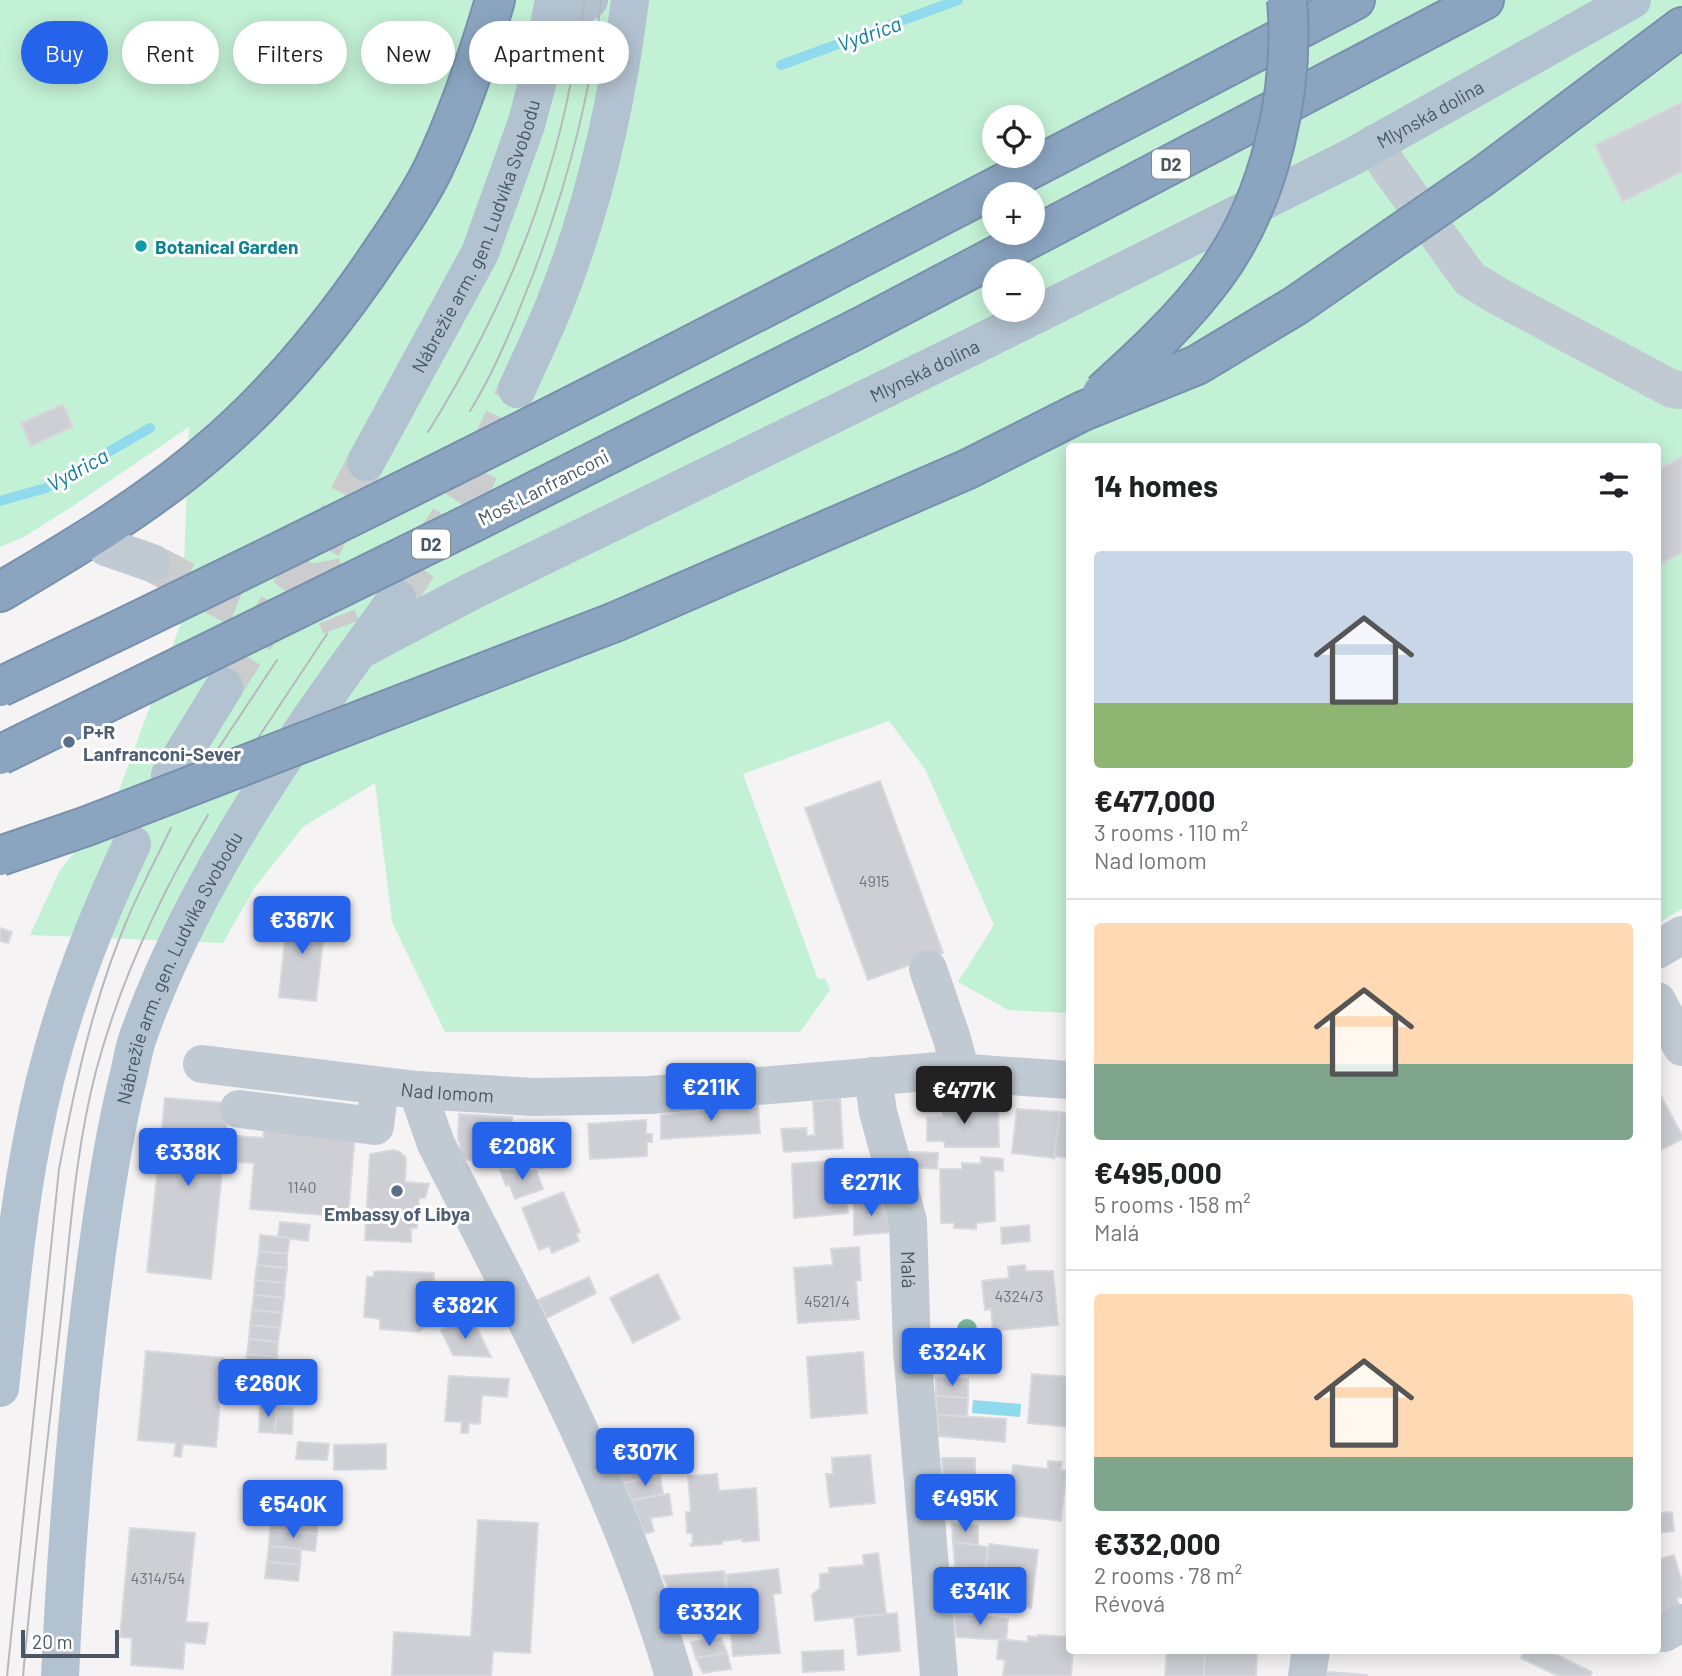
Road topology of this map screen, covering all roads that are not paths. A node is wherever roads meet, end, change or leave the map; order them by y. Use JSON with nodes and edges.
{"nodes":[{"id":1,"x":495,"y":0,"type":"edge"},
{"id":2,"x":589,"y":0,"type":"edge"},
{"id":3,"x":630,"y":0,"type":"edge"},
{"id":4,"x":1287,"y":0,"type":"edge"},
{"id":5,"x":1355,"y":0,"type":"edge"},
{"id":6,"x":1484,"y":0,"type":"edge"},
{"id":7,"x":1632,"y":0,"type":"edge"},
{"id":8,"x":551,"y":17,"type":"edge"},
{"id":9,"x":1682,"y":27,"type":"edge"},
{"id":10,"x":1374,"y":143,"type":"junction"},
{"id":11,"x":517,"y":389,"type":"tunnel mouth"},
{"id":12,"x":1682,"y":390,"type":"edge"},
{"id":13,"x":1083,"y":411,"type":"junction"},
{"id":14,"x":366,"y":462,"type":"tunnel mouth"},
{"id":15,"x":106,"y":547,"type":"dead end"},
{"id":16,"x":152,"y":563,"type":"tunnel mouth"},
{"id":17,"x":0,"y":592,"type":"edge"},
{"id":18,"x":397,"y":598,"type":"tunnel mouth"},
{"id":19,"x":350,"y":639,"type":"junction"},
{"id":20,"x":0,"y":687,"type":"edge"},
{"id":21,"x":224,"y":687,"type":"tunnel mouth"},
{"id":22,"x":0,"y":755,"type":"edge"},
{"id":23,"x":170,"y":775,"type":"dead end"},
{"id":24,"x":132,"y":844,"type":"dead end"},
{"id":25,"x":0,"y":856,"type":"edge"},
{"id":26,"x":1682,"y":935,"type":"edge"},
{"id":27,"x":1661,"y":948,"type":"edge"},
{"id":28,"x":928,"y":969,"type":"dead end"},
{"id":29,"x":1661,"y":1008,"type":"edge"},
{"id":30,"x":1682,"y":1047,"type":"edge"},
{"id":31,"x":202,"y":1065,"type":"dead end"},
{"id":32,"x":961,"y":1073,"type":"junction"},
{"id":33,"x":873,"y":1076,"type":"junction"},
{"id":34,"x":1066,"y":1080,"type":"edge"},
{"id":35,"x":380,"y":1086,"type":"junction"},
{"id":36,"x":417,"y":1090,"type":"junction"},
{"id":37,"x":239,"y":1109,"type":"dead end"},
{"id":38,"x":0,"y":1388,"type":"edge"},
{"id":39,"x":1310,"y":1654,"type":"edge"},
{"id":40,"x":60,"y":1676,"type":"edge"},
{"id":41,"x":674,"y":1676,"type":"edge"},
{"id":42,"x":939,"y":1676,"type":"edge"},
{"id":43,"x":1307,"y":1676,"type":"edge"}],
"edges":[{"from":1,"to":17,"type":"highway"},
{"from":2,"to":8,"type":"main road"},
{"from":3,"to":11,"type":"main road"},
{"from":4,"to":13,"type":"highway","bridge":true},
{"from":5,"to":20,"type":"highway","bridge":true},
{"from":6,"to":22,"type":"highway","name":"Most Lanfranconi","number":"D2","bridge":true},
{"from":7,"to":10,"type":"main road","name":"Mlynská dolina"},
{"from":8,"to":14,"type":"main road","name":"Nábrežie arm. gen. Ludvíka Svobodu"},
{"from":9,"to":13,"type":"highway","bridge":true},
{"from":10,"to":12,"type":"street"},
{"from":10,"to":19,"type":"main road","name":"Mlynská dolina"},
{"from":13,"to":25,"type":"highway","bridge":true},
{"from":15,"to":16,"type":"street"},
{"from":18,"to":19,"type":"main road","name":"Nábrežie arm. gen. Ludvíka Svobodu"},
{"from":19,"to":40,"type":"main road","name":"Nábrežie arm. gen. Ludvíka Svobodu"},
{"from":21,"to":23,"type":"main road"},
{"from":24,"to":38,"type":"main road"},
{"from":26,"to":27,"type":"street"},
{"from":28,"to":32,"type":"street"},
{"from":29,"to":30,"type":"street"},
{"from":31,"to":35,"type":"street","name":"Nad lomom"},
{"from":32,"to":33,"type":"street","name":"Nad lomom"},
{"from":32,"to":34,"type":"street","name":"Nad lomom"},
{"from":33,"to":36,"type":"street","name":"Nad lomom"},
{"from":33,"to":42,"type":"street","name":"Malá"},
{"from":35,"to":36,"type":"street","name":"Nad lomom"},
{"from":35,"to":37,"type":"street"},
{"from":36,"to":41,"type":"street"},
{"from":39,"to":43,"type":"street"}]}
